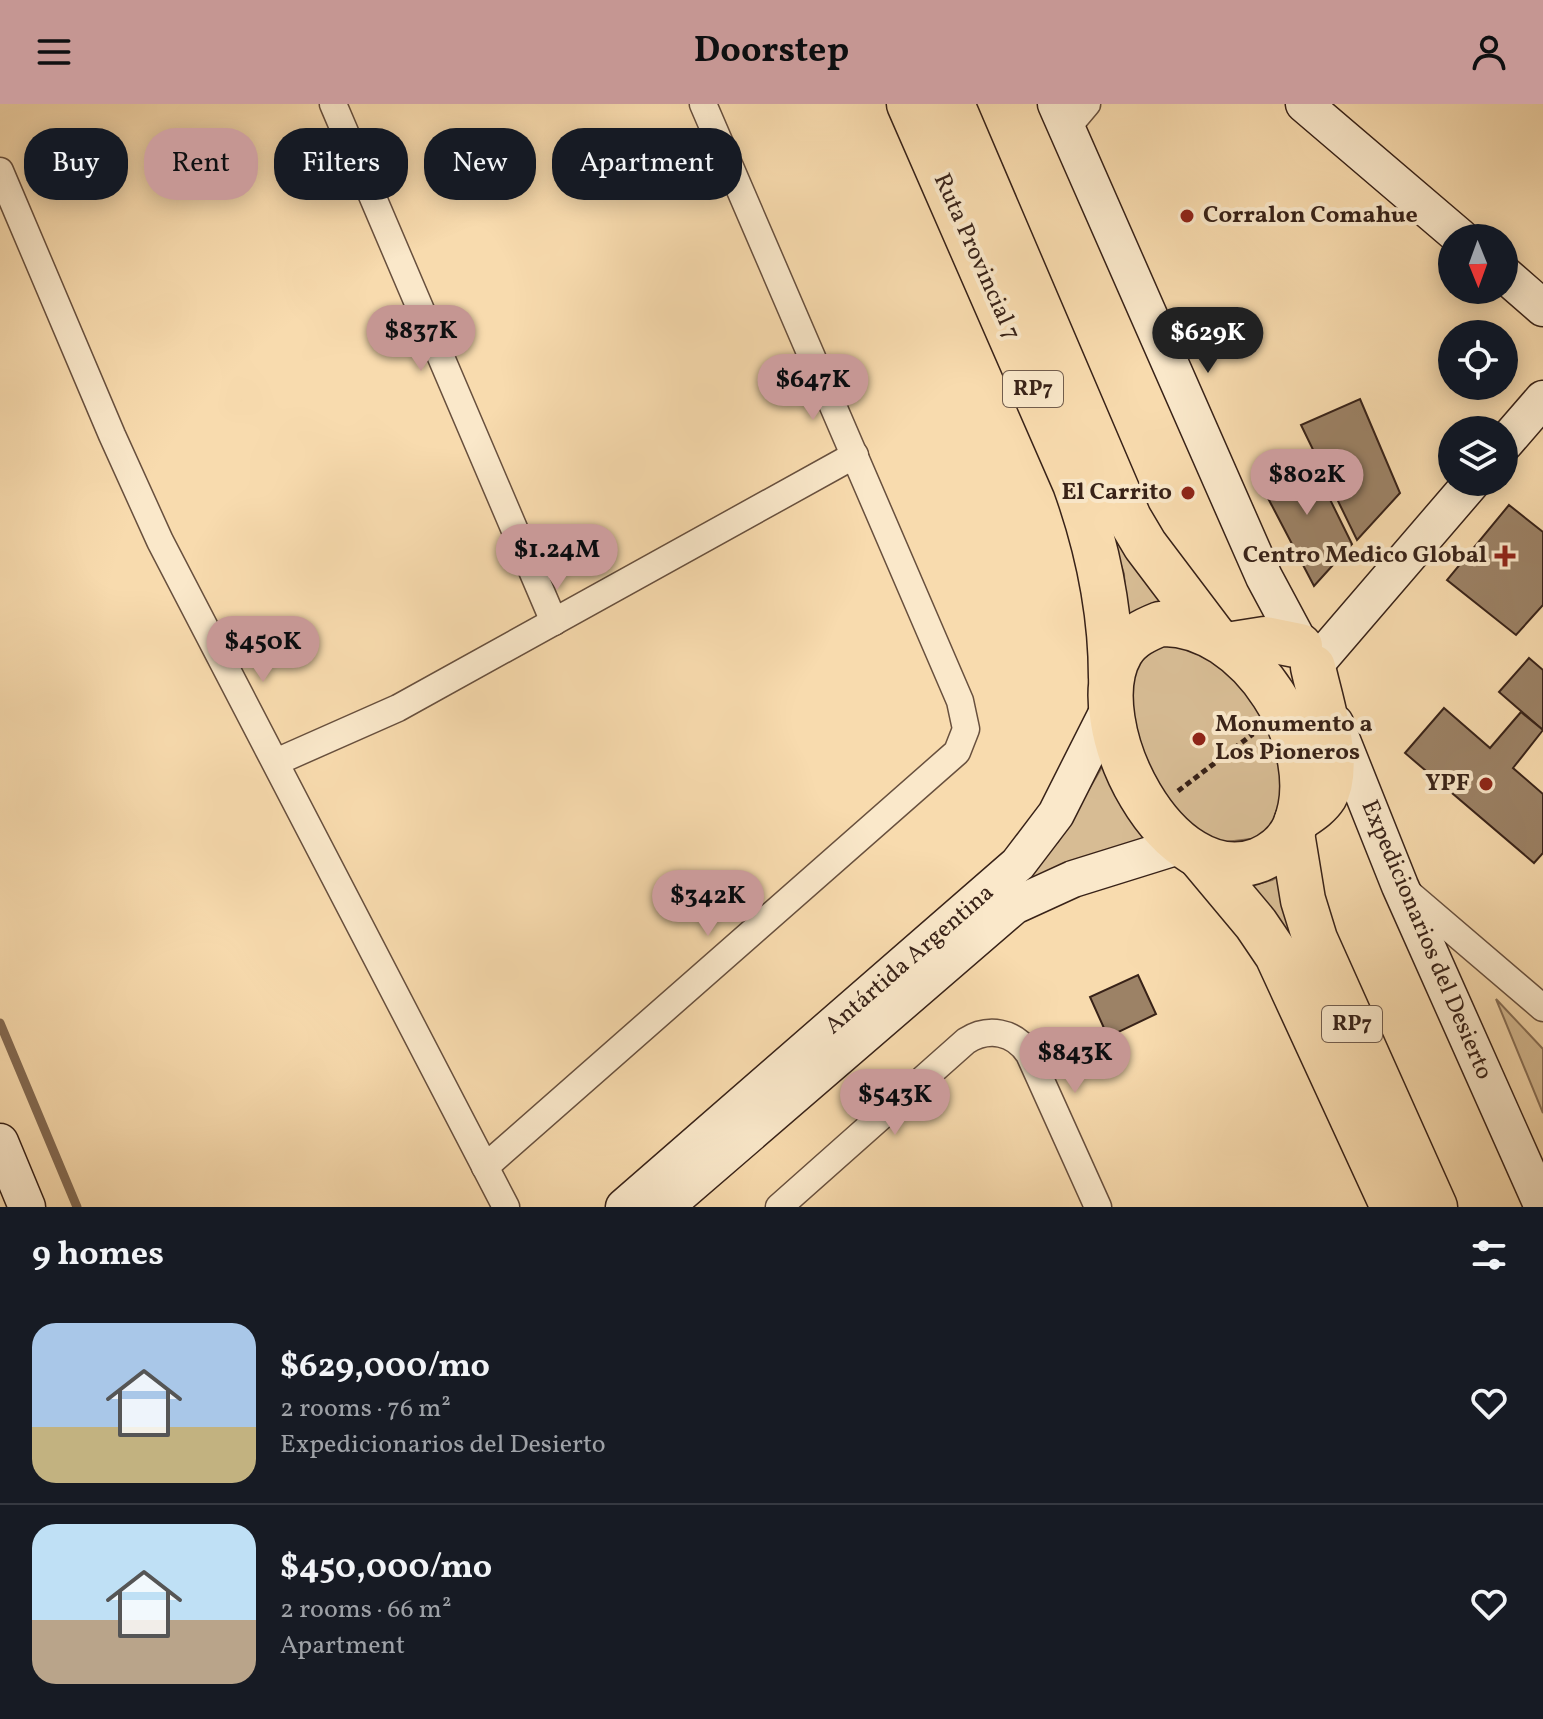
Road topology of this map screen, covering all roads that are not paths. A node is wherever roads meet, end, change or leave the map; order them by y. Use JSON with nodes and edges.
{"nodes":[{"id":1,"x":333,"y":104,"type":"edge"},
{"id":2,"x":703,"y":104,"type":"edge"},
{"id":3,"x":909,"y":104,"type":"edge"},
{"id":4,"x":952,"y":104,"type":"edge"},
{"id":5,"x":1304,"y":104,"type":"edge"},
{"id":6,"x":1070,"y":112,"type":"edge"},
{"id":7,"x":0,"y":171,"type":"edge"},
{"id":8,"x":1445,"y":224,"type":"edge"},
{"id":9,"x":1518,"y":286,"type":"edge"},
{"id":10,"x":1543,"y":308,"type":"edge"},
{"id":11,"x":1543,"y":399,"type":"edge"},
{"id":12,"x":1518,"y":428,"type":"edge"},
{"id":13,"x":855,"y":455,"type":"junction"},
{"id":14,"x":1459,"y":496,"type":"edge"},
{"id":15,"x":554,"y":622,"type":"junction"},
{"id":16,"x":1220,"y":640,"type":"junction"},
{"id":17,"x":1306,"y":657,"type":"junction"},
{"id":18,"x":1111,"y":696,"type":"junction"},
{"id":19,"x":276,"y":762,"type":"junction"},
{"id":20,"x":1294,"y":827,"type":"junction"},
{"id":21,"x":1191,"y":851,"type":"junction"},
{"id":22,"x":1400,"y":886,"type":"junction"},
{"id":23,"x":1543,"y":1008,"type":"edge"},
{"id":24,"x":0,"y":1142,"type":"edge"},
{"id":25,"x":485,"y":1167,"type":"junction"},
{"id":26,"x":27,"y":1207,"type":"edge"},
{"id":27,"x":506,"y":1207,"type":"edge"},
{"id":28,"x":624,"y":1207,"type":"edge"},
{"id":29,"x":665,"y":1207,"type":"edge"},
{"id":30,"x":779,"y":1207,"type":"edge"},
{"id":31,"x":1098,"y":1207,"type":"edge"},
{"id":32,"x":1393,"y":1207,"type":"edge"},
{"id":33,"x":1435,"y":1207,"type":"edge"},
{"id":34,"x":1543,"y":1207,"type":"edge"}],
"edges":[{"from":1,"to":15,"type":"street"},
{"from":2,"to":13,"type":"street"},
{"from":3,"to":18,"type":"highway","name":"Ruta Provincial 7","number":"RP7"},
{"from":4,"to":16,"type":"highway","name":"Ruta Provincial 7","number":"RP7"},
{"from":5,"to":8,"type":"main road"},
{"from":6,"to":17,"type":"main road","name":"Expedicionarios del Desierto"},
{"from":7,"to":19,"type":"street"},
{"from":9,"to":10,"type":"main road"},
{"from":11,"to":12,"type":"main road"},
{"from":13,"to":15,"type":"street"},
{"from":13,"to":25,"type":"street"},
{"from":14,"to":17,"type":"main road"},
{"from":15,"to":19,"type":"street"},
{"from":16,"to":17,"type":"highway"},
{"from":16,"to":18,"type":"highway","number":"RP7"},
{"from":16,"to":20,"type":"highway","number":"RP7"},
{"from":17,"to":20,"type":"highway"},
{"from":17,"to":22,"type":"main road","name":"Expedicionarios del Desierto"},
{"from":18,"to":21,"type":"highway","number":"RP7"},
{"from":18,"to":28,"type":"main road","name":"Antártida Argentina"},
{"from":19,"to":25,"type":"street"},
{"from":20,"to":21,"type":"highway"},
{"from":20,"to":33,"type":"highway","number":"RP7"},
{"from":21,"to":29,"type":"main road","name":"Antártida Argentina"},
{"from":21,"to":32,"type":"highway","number":"RP7"},
{"from":22,"to":23,"type":"street"},
{"from":22,"to":34,"type":"main road","name":"Expedicionarios del Desierto"},
{"from":24,"to":26,"type":"main road"},
{"from":25,"to":27,"type":"street"},
{"from":30,"to":31,"type":"street"}]}
